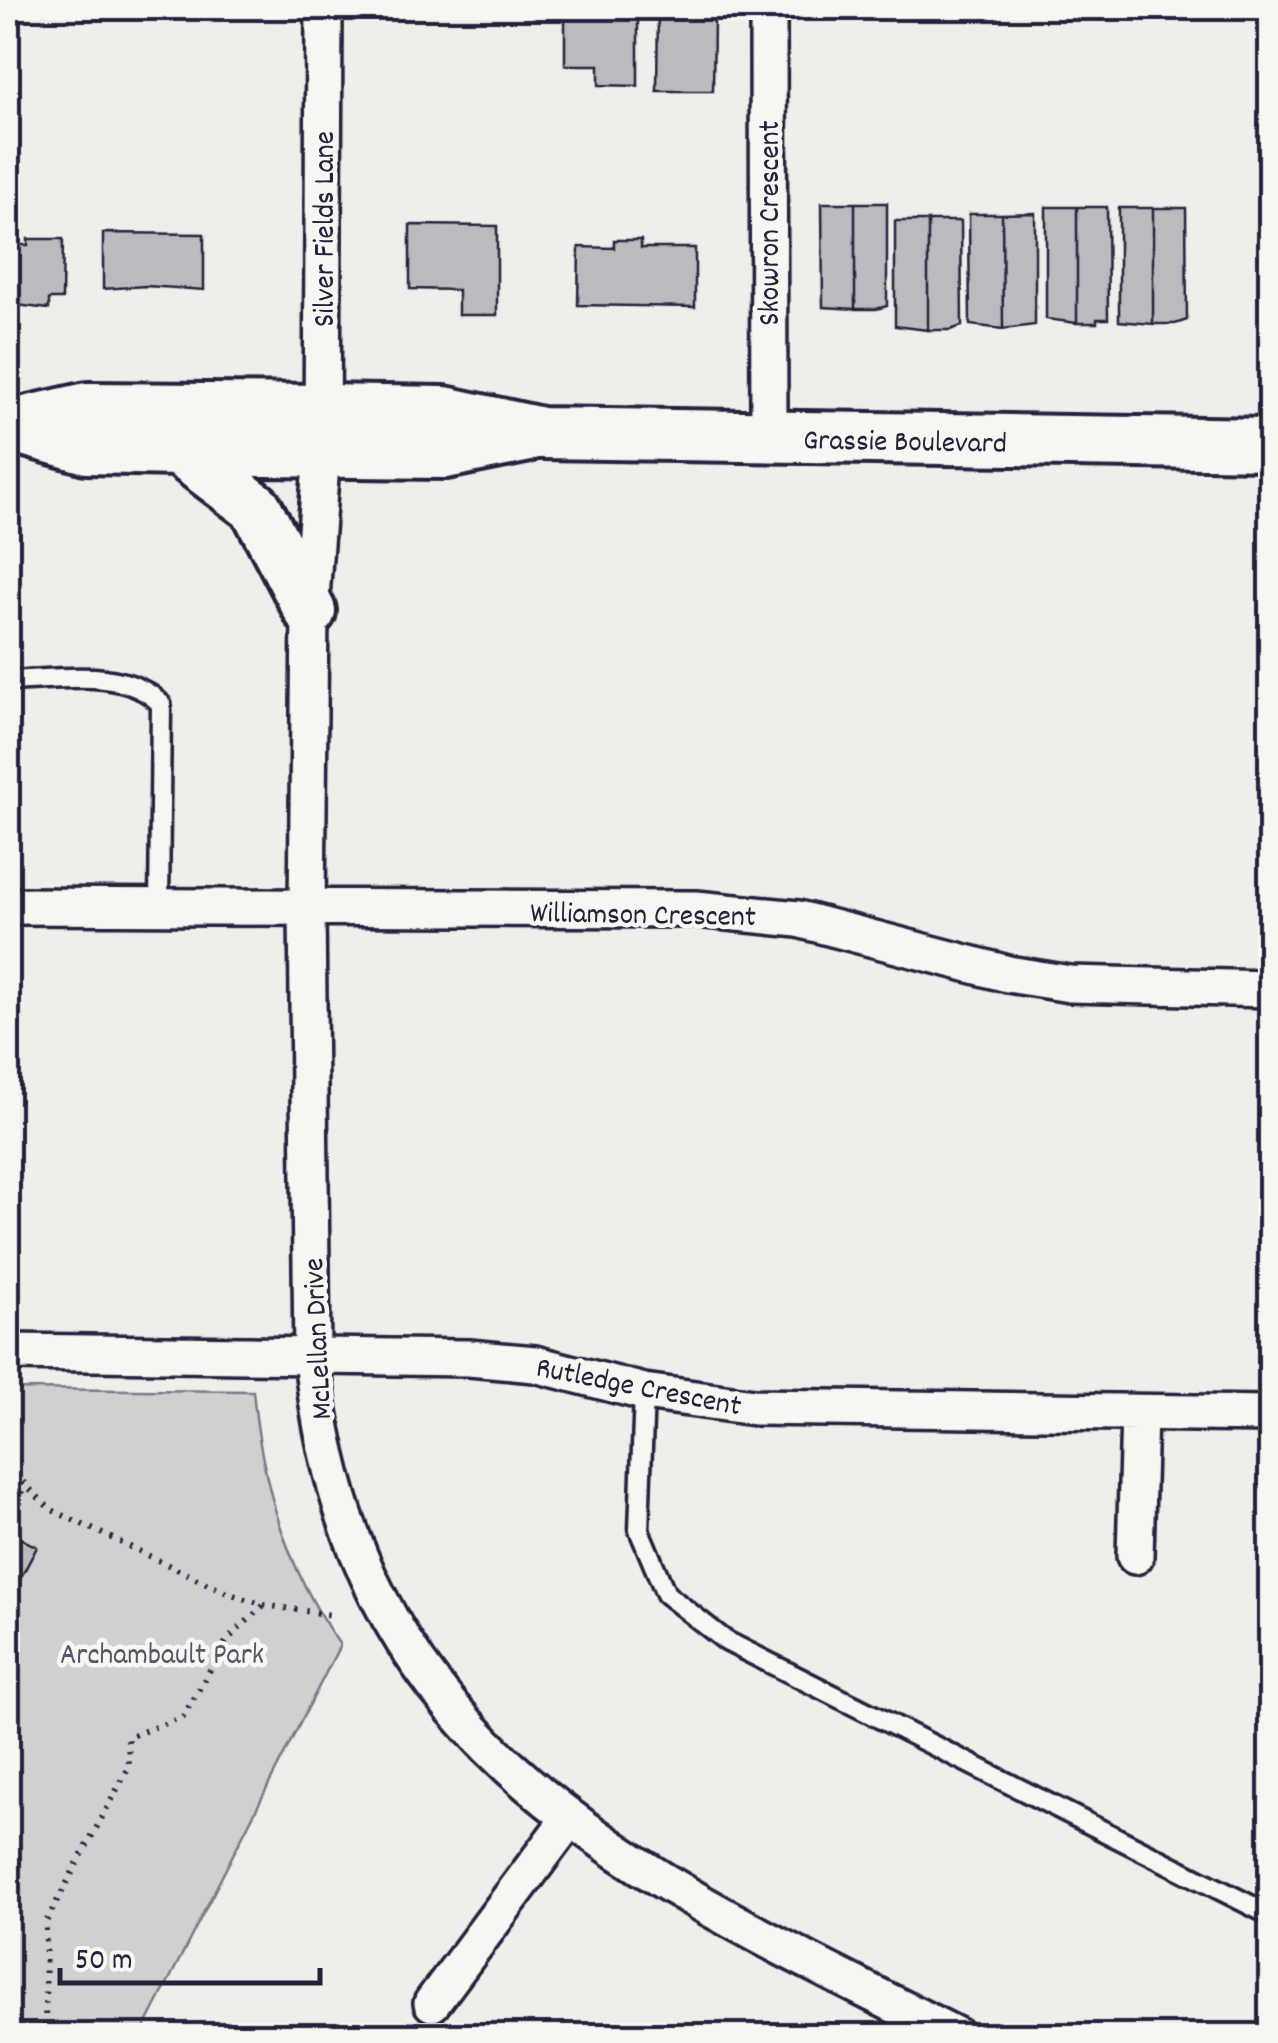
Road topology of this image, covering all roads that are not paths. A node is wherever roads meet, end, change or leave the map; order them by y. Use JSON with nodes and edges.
{"nodes":[{"id":1,"x":324,"y":8,"type":"edge"},
{"id":2,"x":768,"y":8,"type":"edge"},
{"id":3,"x":8,"y":426,"type":"edge"},
{"id":4,"x":322,"y":430,"type":"junction"},
{"id":5,"x":769,"y":438,"type":"junction"},
{"id":6,"x":1270,"y":444,"type":"edge"},
{"id":7,"x":179,"y":450,"type":"junction"},
{"id":8,"x":310,"y":611,"type":"junction"},
{"id":9,"x":8,"y":680,"type":"edge"},
{"id":10,"x":8,"y":906,"type":"edge"},
{"id":11,"x":159,"y":910,"type":"junction"},
{"id":12,"x":307,"y":911,"type":"junction"},
{"id":13,"x":1270,"y":989,"type":"edge"},
{"id":14,"x":8,"y":1352,"type":"edge"},
{"id":15,"x":312,"y":1357,"type":"junction"},
{"id":16,"x":644,"y":1392,"type":"junction"},
{"id":17,"x":1139,"y":1413,"type":"junction"},
{"id":18,"x":1270,"y":1414,"type":"edge"},
{"id":19,"x":1135,"y":1556,"type":"dead end"},
{"id":20,"x":570,"y":1820,"type":"junction"},
{"id":21,"x":1270,"y":1916,"type":"edge"},
{"id":22,"x":432,"y":2003,"type":"dead end"},
{"id":23,"x":952,"y":2035,"type":"edge"}],
"edges":[{"from":1,"to":4,"type":"street","name":"Silver Fields Lane"},
{"from":2,"to":5,"type":"street","name":"Skowron Crescent"},
{"from":3,"to":4,"type":"main road","name":"Grassie Boulevard"},
{"from":3,"to":7,"type":"main road","name":"Grassie Boulevard"},
{"from":4,"to":5,"type":"main road","name":"Grassie Boulevard"},
{"from":4,"to":7,"type":"main road","name":"Grassie Boulevard"},
{"from":4,"to":8,"type":"street","name":"McLellan Drive"},
{"from":5,"to":6,"type":"main road","name":"Grassie Boulevard"},
{"from":7,"to":8,"type":"main road"},
{"from":8,"to":12,"type":"street","name":"McLellan Drive"},
{"from":9,"to":11,"type":"lane"},
{"from":10,"to":11,"type":"street","name":"Williamson Crescent"},
{"from":11,"to":12,"type":"street","name":"Williamson Crescent"},
{"from":12,"to":13,"type":"street","name":"Williamson Crescent"},
{"from":12,"to":15,"type":"street","name":"McLellan Drive"},
{"from":14,"to":15,"type":"street","name":"Rutledge Crescent"},
{"from":15,"to":16,"type":"street","name":"Rutledge Crescent"},
{"from":15,"to":20,"type":"street","name":"McLellan Drive"},
{"from":16,"to":17,"type":"street","name":"Rutledge Crescent"},
{"from":16,"to":21,"type":"lane"},
{"from":17,"to":18,"type":"street","name":"Rutledge Crescent"},
{"from":17,"to":19,"type":"street"},
{"from":20,"to":22,"type":"street"},
{"from":20,"to":23,"type":"street","name":"McLellan Drive"}]}
